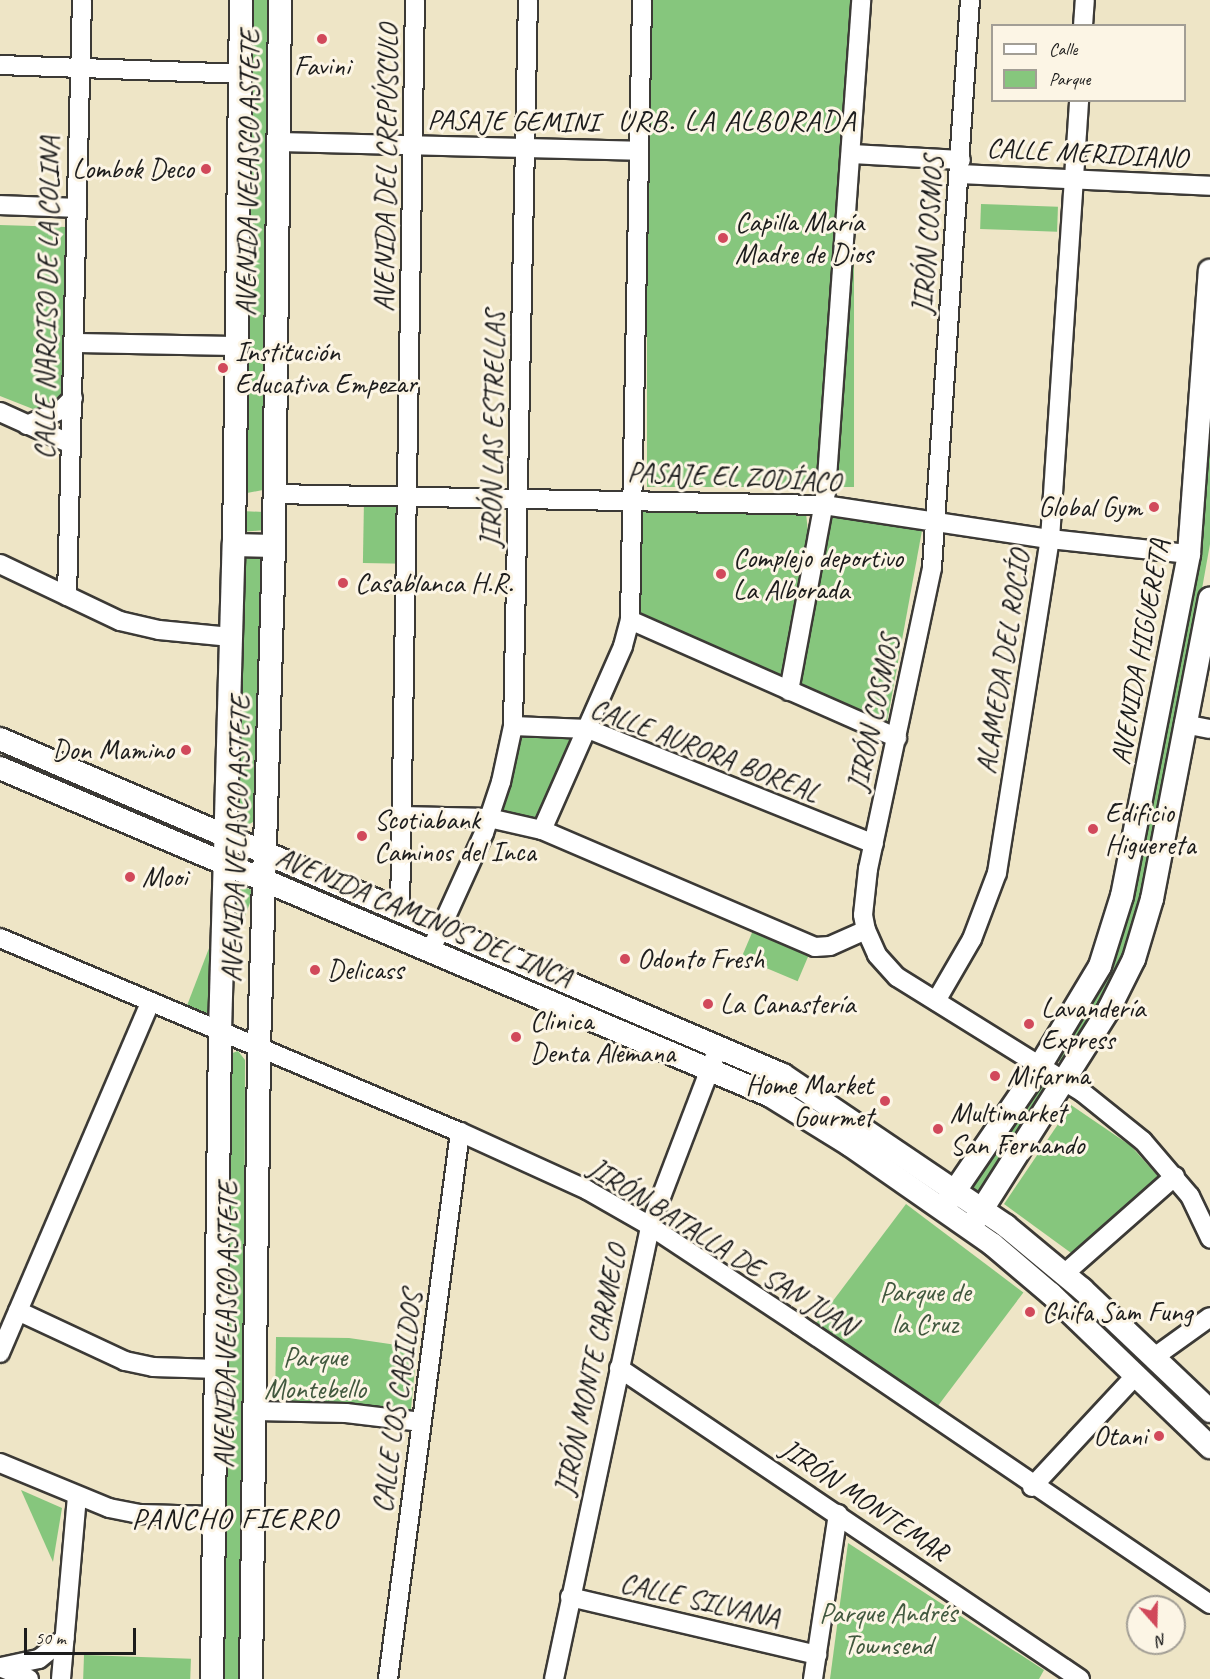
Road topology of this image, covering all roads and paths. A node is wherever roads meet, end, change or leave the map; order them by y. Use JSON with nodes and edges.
{"nodes":[{"id":1,"x":82,"y":0,"type":"edge"},
{"id":2,"x":241,"y":0,"type":"edge"},
{"id":3,"x":280,"y":0,"type":"edge"},
{"id":4,"x":415,"y":0,"type":"edge"},
{"id":5,"x":528,"y":0,"type":"edge"},
{"id":6,"x":642,"y":0,"type":"edge"},
{"id":7,"x":861,"y":0,"type":"edge"},
{"id":8,"x":970,"y":0,"type":"edge"},
{"id":9,"x":1085,"y":0,"type":"edge"},
{"id":10,"x":1083,"y":24,"type":"edge"},
{"id":11,"x":0,"y":65,"type":"edge"},
{"id":12,"x":79,"y":65,"type":"junction"},
{"id":13,"x":241,"y":74,"type":"junction"},
{"id":14,"x":1079,"y":102,"type":"edge"},
{"id":15,"x":278,"y":142,"type":"junction"},
{"id":16,"x":414,"y":146,"type":"junction"},
{"id":17,"x":524,"y":148,"type":"junction"},
{"id":18,"x":639,"y":151,"type":"junction"},
{"id":19,"x":852,"y":154,"type":"junction"},
{"id":20,"x":960,"y":167,"type":"junction"},
{"id":21,"x":1074,"y":179,"type":"junction"},
{"id":22,"x":1210,"y":186,"type":"edge"},
{"id":23,"x":0,"y":205,"type":"edge"},
{"id":24,"x":77,"y":208,"type":"junction"},
{"id":25,"x":1210,"y":271,"type":"edge"},
{"id":26,"x":74,"y":343,"type":"junction"},
{"id":27,"x":237,"y":346,"type":"junction"},
{"id":28,"x":73,"y":398,"type":"junction"},
{"id":29,"x":0,"y":412,"type":"edge"},
{"id":30,"x":27,"y":425,"type":"junction"},
{"id":31,"x":71,"y":444,"type":"junction"},
{"id":32,"x":408,"y":496,"type":"junction"},
{"id":33,"x":520,"y":497,"type":"junction"},
{"id":34,"x":633,"y":498,"type":"junction"},
{"id":35,"x":274,"y":501,"type":"junction"},
{"id":36,"x":824,"y":505,"type":"junction"},
{"id":37,"x":234,"y":506,"type":"junction"},
{"id":38,"x":936,"y":521,"type":"junction"},
{"id":39,"x":1050,"y":539,"type":"junction"},
{"id":40,"x":234,"y":545,"type":"junction"},
{"id":41,"x":274,"y":546,"type":"junction"},
{"id":42,"x":1189,"y":554,"type":"junction"},
{"id":43,"x":0,"y":564,"type":"edge"},
{"id":44,"x":68,"y":596,"type":"junction"},
{"id":45,"x":1210,"y":599,"type":"edge"},
{"id":46,"x":630,"y":620,"type":"junction"},
{"id":47,"x":231,"y":637,"type":"junction"},
{"id":48,"x":789,"y":691,"type":"junction"},
{"id":49,"x":1184,"y":724,"type":"junction"},
{"id":50,"x":513,"y":726,"type":"junction"},
{"id":51,"x":588,"y":729,"type":"junction"},
{"id":52,"x":1210,"y":729,"type":"edge"},
{"id":53,"x":897,"y":738,"type":"junction"},
{"id":54,"x":0,"y":739,"type":"edge"},
{"id":55,"x":0,"y":768,"type":"edge"},
{"id":56,"x":402,"y":816,"type":"junction"},
{"id":57,"x":489,"y":818,"type":"junction"},
{"id":58,"x":542,"y":830,"type":"junction"},
{"id":59,"x":227,"y":837,"type":"junction"},
{"id":60,"x":874,"y":844,"type":"junction"},
{"id":61,"x":267,"y":855,"type":"junction"},
{"id":62,"x":227,"y":867,"type":"junction"},
{"id":63,"x":267,"y":884,"type":"junction"},
{"id":64,"x":400,"y":912,"type":"junction"},
{"id":65,"x":441,"y":928,"type":"junction"},
{"id":66,"x":866,"y":930,"type":"junction"},
{"id":67,"x":0,"y":938,"type":"edge"},
{"id":68,"x":430,"y":952,"type":"junction"},
{"id":69,"x":936,"y":1001,"type":"junction"},
{"id":70,"x":150,"y":1004,"type":"junction"},
{"id":71,"x":220,"y":1032,"type":"junction"},
{"id":72,"x":719,"y":1046,"type":"junction"},
{"id":73,"x":260,"y":1047,"type":"junction"},
{"id":74,"x":1040,"y":1066,"type":"junction"},
{"id":75,"x":709,"y":1068,"type":"junction"},
{"id":76,"x":1065,"y":1081,"type":"junction"},
{"id":77,"x":460,"y":1132,"type":"junction"},
{"id":78,"x":1175,"y":1176,"type":"junction"},
{"id":79,"x":950,"y":1199,"type":"junction"},
{"id":80,"x":982,"y":1209,"type":"junction"},
{"id":81,"x":650,"y":1226,"type":"junction"},
{"id":82,"x":970,"y":1228,"type":"junction"},
{"id":83,"x":1210,"y":1238,"type":"edge"},
{"id":84,"x":1064,"y":1274,"type":"junction"},
{"id":85,"x":10,"y":1317,"type":"edge"},
{"id":86,"x":1210,"y":1317,"type":"edge"},
{"id":87,"x":0,"y":1353,"type":"edge"},
{"id":88,"x":1153,"y":1358,"type":"junction"},
{"id":89,"x":619,"y":1368,"type":"junction"},
{"id":90,"x":218,"y":1369,"type":"junction"},
{"id":91,"x":1137,"y":1375,"type":"junction"},
{"id":92,"x":256,"y":1411,"type":"junction"},
{"id":93,"x":1210,"y":1411,"type":"edge"},
{"id":94,"x":421,"y":1422,"type":"junction"},
{"id":95,"x":1210,"y":1447,"type":"edge"},
{"id":96,"x":0,"y":1463,"type":"edge"},
{"id":97,"x":1032,"y":1487,"type":"junction"},
{"id":98,"x":76,"y":1497,"type":"junction"},
{"id":99,"x":838,"y":1514,"type":"junction"},
{"id":100,"x":214,"y":1516,"type":"junction"},
{"id":101,"x":570,"y":1597,"type":"junction"},
{"id":102,"x":1210,"y":1604,"type":"edge"},
{"id":103,"x":65,"y":1638,"type":"junction"},
{"id":104,"x":817,"y":1655,"type":"junction"},
{"id":105,"x":0,"y":1667,"type":"edge"},
{"id":106,"x":1058,"y":1673,"type":"edge"},
{"id":107,"x":29,"y":1679,"type":"edge"},
{"id":108,"x":61,"y":1679,"type":"edge"},
{"id":109,"x":212,"y":1679,"type":"edge"},
{"id":110,"x":250,"y":1679,"type":"edge"},
{"id":111,"x":388,"y":1679,"type":"edge"},
{"id":112,"x":554,"y":1679,"type":"edge"},
{"id":113,"x":813,"y":1679,"type":"edge"},
{"id":114,"x":1080,"y":1679,"type":"edge"}],
"edges":[{"from":1,"to":12,"type":"street","name":"CALLE NARCISO DE LA COLINA"},
{"from":2,"to":13,"type":"main road","name":"AVENIDA VELASCO ASTETE"},
{"from":3,"to":15,"type":"main road","name":"AVENIDA VELASCO ASTETE"},
{"from":4,"to":16,"type":"street","name":"AVENIDA DEL CREPÚSCULO"},
{"from":5,"to":17,"type":"street","name":"JIRÓN LAS ESTRELLAS"},
{"from":6,"to":18,"type":"street"},
{"from":7,"to":19,"type":"street"},
{"from":8,"to":20,"type":"street","name":"JIRÓN COSMOS"},
{"from":9,"to":10,"type":"street"},
{"from":11,"to":12,"type":"street"},
{"from":12,"to":13,"type":"street"},
{"from":12,"to":24,"type":"street","name":"CALLE NARCISO DE LA COLINA"},
{"from":13,"to":27,"type":"main road","name":"AVENIDA VELASCO ASTETE"},
{"from":14,"to":21,"type":"street","name":"ALAMEDA DEL ROCÍO"},
{"from":15,"to":16,"type":"street","name":"PASAJE GEMINI"},
{"from":15,"to":35,"type":"main road","name":"AVENIDA VELASCO ASTETE"},
{"from":16,"to":17,"type":"street","name":"PASAJE GEMINI"},
{"from":16,"to":32,"type":"street","name":"AVENIDA DEL CREPÚSCULO"},
{"from":17,"to":18,"type":"street","name":"PASAJE GEMINI"},
{"from":17,"to":33,"type":"street","name":"JIRÓN LAS ESTRELLAS"},
{"from":18,"to":34,"type":"street"},
{"from":19,"to":20,"type":"street"},
{"from":19,"to":36,"type":"street"},
{"from":20,"to":21,"type":"street","name":"CALLE MERIDIANO"},
{"from":20,"to":38,"type":"street","name":"JIRÓN COSMOS"},
{"from":21,"to":22,"type":"street","name":"CALLE MERIDIANO"},
{"from":21,"to":39,"type":"street","name":"ALAMEDA DEL ROCÍO"},
{"from":23,"to":24,"type":"street"},
{"from":24,"to":26,"type":"street","name":"CALLE NARCISO DE LA COLINA"},
{"from":25,"to":42,"type":"main road","name":"AVENIDA HIGUERETA"},
{"from":26,"to":27,"type":"street"},
{"from":26,"to":28,"type":"street","name":"CALLE NARCISO DE LA COLINA"},
{"from":27,"to":37,"type":"main road","name":"AVENIDA VELASCO ASTETE"},
{"from":28,"to":30,"type":"street"},
{"from":28,"to":31,"type":"street","name":"CALLE NARCISO DE LA COLINA"},
{"from":29,"to":30,"type":"street"},
{"from":30,"to":31,"type":"street"},
{"from":31,"to":44,"type":"street","name":"CALLE NARCISO DE LA COLINA"},
{"from":32,"to":33,"type":"street","name":"PASAJE EL ZODÍACO"},
{"from":32,"to":35,"type":"street","name":"PASAJE EL ZODÍACO"},
{"from":32,"to":56,"type":"street","name":"AVENIDA DEL CREPÚSCULO"},
{"from":33,"to":34,"type":"street","name":"PASAJE EL ZODÍACO"},
{"from":33,"to":50,"type":"street","name":"JIRÓN LAS ESTRELLAS"},
{"from":34,"to":36,"type":"street","name":"PASAJE EL ZODÍACO"},
{"from":34,"to":46,"type":"street"},
{"from":35,"to":37,"type":"main road"},
{"from":35,"to":41,"type":"main road","name":"AVENIDA VELASCO ASTETE"},
{"from":36,"to":38,"type":"street","name":"PASAJE EL ZODÍACO"},
{"from":36,"to":48,"type":"street"},
{"from":37,"to":40,"type":"main road","name":"AVENIDA VELASCO ASTETE"},
{"from":38,"to":39,"type":"street","name":"PASAJE EL ZODÍACO"},
{"from":38,"to":53,"type":"street","name":"JIRÓN COSMOS"},
{"from":39,"to":42,"type":"street","name":"PASAJE EL ZODÍACO"},
{"from":39,"to":69,"type":"street","name":"ALAMEDA DEL ROCÍO"},
{"from":40,"to":41,"type":"main road"},
{"from":40,"to":47,"type":"main road","name":"AVENIDA VELASCO ASTETE"},
{"from":41,"to":61,"type":"main road","name":"AVENIDA VELASCO ASTETE"},
{"from":42,"to":74,"type":"main road","name":"AVENIDA HIGUERETA"},
{"from":43,"to":44,"type":"street"},
{"from":44,"to":47,"type":"street"},
{"from":45,"to":49,"type":"main road","name":"AVENIDA HIGUERETA"},
{"from":46,"to":48,"type":"street"},
{"from":46,"to":51,"type":"street"},
{"from":47,"to":59,"type":"main road","name":"AVENIDA VELASCO ASTETE"},
{"from":48,"to":53,"type":"street"},
{"from":49,"to":52,"type":"street"},
{"from":49,"to":76,"type":"main road","name":"AVENIDA HIGUERETA"},
{"from":50,"to":51,"type":"street","name":"CALLE AURORA BOREAL"},
{"from":50,"to":57,"type":"street","name":"JIRÓN LAS ESTRELLAS"},
{"from":51,"to":58,"type":"street"},
{"from":51,"to":60,"type":"street","name":"CALLE AURORA BOREAL"},
{"from":53,"to":60,"type":"street","name":"JIRÓN COSMOS"},
{"from":54,"to":59,"type":"main road","name":"AVENIDA CAMINOS DEL INCA"},
{"from":55,"to":62,"type":"main road","name":"AVENIDA CAMINOS DEL INCA"},
{"from":56,"to":57,"type":"street"},
{"from":56,"to":64,"type":"street","name":"AVENIDA DEL CREPÚSCULO"},
{"from":57,"to":58,"type":"street"},
{"from":57,"to":65,"type":"street","name":"JIRÓN LAS ESTRELLAS"},
{"from":58,"to":66,"type":"street"},
{"from":59,"to":61,"type":"main road","name":"AVENIDA CAMINOS DEL INCA"},
{"from":59,"to":62,"type":"main road","name":"AVENIDA VELASCO ASTETE"},
{"from":60,"to":66,"type":"street","name":"JIRÓN COSMOS"},
{"from":61,"to":63,"type":"main road","name":"AVENIDA VELASCO ASTETE"},
{"from":61,"to":64,"type":"main road","name":"AVENIDA CAMINOS DEL INCA"},
{"from":62,"to":63,"type":"main road","name":"AVENIDA CAMINOS DEL INCA"},
{"from":62,"to":71,"type":"main road","name":"AVENIDA VELASCO ASTETE"},
{"from":63,"to":68,"type":"main road","name":"AVENIDA CAMINOS DEL INCA"},
{"from":63,"to":73,"type":"main road","name":"AVENIDA VELASCO ASTETE"},
{"from":64,"to":65,"type":"main road","name":"AVENIDA CAMINOS DEL INCA"},
{"from":65,"to":68,"type":"street","name":"JIRÓN LAS ESTRELLAS"},
{"from":65,"to":72,"type":"main road","name":"AVENIDA CAMINOS DEL INCA"},
{"from":66,"to":69,"type":"street","name":"JIRÓN COSMOS"},
{"from":67,"to":70,"type":"street","name":"JIRÓN BATALLA DE SAN JUAN"},
{"from":68,"to":75,"type":"main road","name":"AVENIDA CAMINOS DEL INCA"},
{"from":69,"to":74,"type":"street","name":"JIRÓN COSMOS"},
{"from":70,"to":71,"type":"street","name":"JIRÓN BATALLA DE SAN JUAN"},
{"from":70,"to":85,"type":"street"},
{"from":71,"to":73,"type":"street","name":"JIRÓN BATALLA DE SAN JUAN"},
{"from":71,"to":90,"type":"main road","name":"AVENIDA VELASCO ASTETE"},
{"from":72,"to":75,"type":"street","name":"JIRÓN MONTE CARMELO"},
{"from":72,"to":79,"type":"main road","name":"AVENIDA CAMINOS DEL INCA"},
{"from":73,"to":77,"type":"street","name":"JIRÓN BATALLA DE SAN JUAN"},
{"from":73,"to":92,"type":"main road","name":"AVENIDA VELASCO ASTETE"},
{"from":74,"to":76,"type":"street","name":"JIRÓN COSMOS"},
{"from":74,"to":79,"type":"main road","name":"AVENIDA HIGUERETA"},
{"from":75,"to":79,"type":"main road","name":"AVENIDA CAMINOS DEL INCA"},
{"from":75,"to":81,"type":"street","name":"JIRÓN MONTE CARMELO"},
{"from":76,"to":78,"type":"street","name":"JIRÓN COSMOS"},
{"from":76,"to":80,"type":"main road","name":"AVENIDA HIGUERETA"},
{"from":77,"to":81,"type":"street","name":"JIRÓN BATALLA DE SAN JUAN"},
{"from":77,"to":94,"type":"street","name":"CALLE LOS CABILDOS"},
{"from":78,"to":83,"type":"street","name":"JIRÓN COSMOS"},
{"from":78,"to":84,"type":"street"},
{"from":79,"to":80,"type":"main road","name":"AVENIDA CAMINOS DEL INCA"},
{"from":79,"to":82,"type":"main road","name":"AVENIDA CAMINOS DEL INCA"},
{"from":80,"to":82,"type":"main road","name":"AVENIDA HIGUERETA"},
{"from":80,"to":84,"type":"main road","name":"AVENIDA CAMINOS DEL INCA"},
{"from":81,"to":89,"type":"street","name":"JIRÓN MONTE CARMELO"},
{"from":81,"to":97,"type":"street","name":"JIRÓN BATALLA DE SAN JUAN"},
{"from":82,"to":91,"type":"main road","name":"AVENIDA CAMINOS DEL INCA"},
{"from":84,"to":88,"type":"main road","name":"AVENIDA CAMINOS DEL INCA"},
{"from":85,"to":87,"type":"street"},
{"from":85,"to":90,"type":"street"},
{"from":86,"to":88,"type":"street"},
{"from":88,"to":93,"type":"main road","name":"AVENIDA CAMINOS DEL INCA"},
{"from":89,"to":99,"type":"street","name":"JIRÓN MONTEMAR"},
{"from":89,"to":101,"type":"street","name":"JIRÓN MONTE CARMELO"},
{"from":90,"to":100,"type":"main road","name":"AVENIDA VELASCO ASTETE"},
{"from":91,"to":95,"type":"main road","name":"AVENIDA CAMINOS DEL INCA"},
{"from":91,"to":97,"type":"street"},
{"from":92,"to":94,"type":"street"},
{"from":92,"to":110,"type":"main road","name":"AVENIDA VELASCO ASTETE"},
{"from":94,"to":111,"type":"street","name":"CALLE LOS CABILDOS"},
{"from":96,"to":98,"type":"street"},
{"from":97,"to":102,"type":"street","name":"JIRÓN BATALLA DE SAN JUAN"},
{"from":98,"to":100,"type":"street"},
{"from":98,"to":103,"type":"street"},
{"from":99,"to":104,"type":"street"},
{"from":99,"to":106,"type":"street","name":"JIRÓN MONTEMAR"},
{"from":100,"to":109,"type":"main road","name":"AVENIDA VELASCO ASTETE"},
{"from":101,"to":104,"type":"street","name":"CALLE SILVANA"},
{"from":101,"to":112,"type":"street","name":"JIRÓN MONTE CARMELO"},
{"from":103,"to":105,"type":"street"},
{"from":103,"to":108,"type":"street"},
{"from":104,"to":113,"type":"street"},
{"from":105,"to":107,"type":"street"},
{"from":106,"to":114,"type":"street","name":"JIRÓN MONTEMAR"}]}
